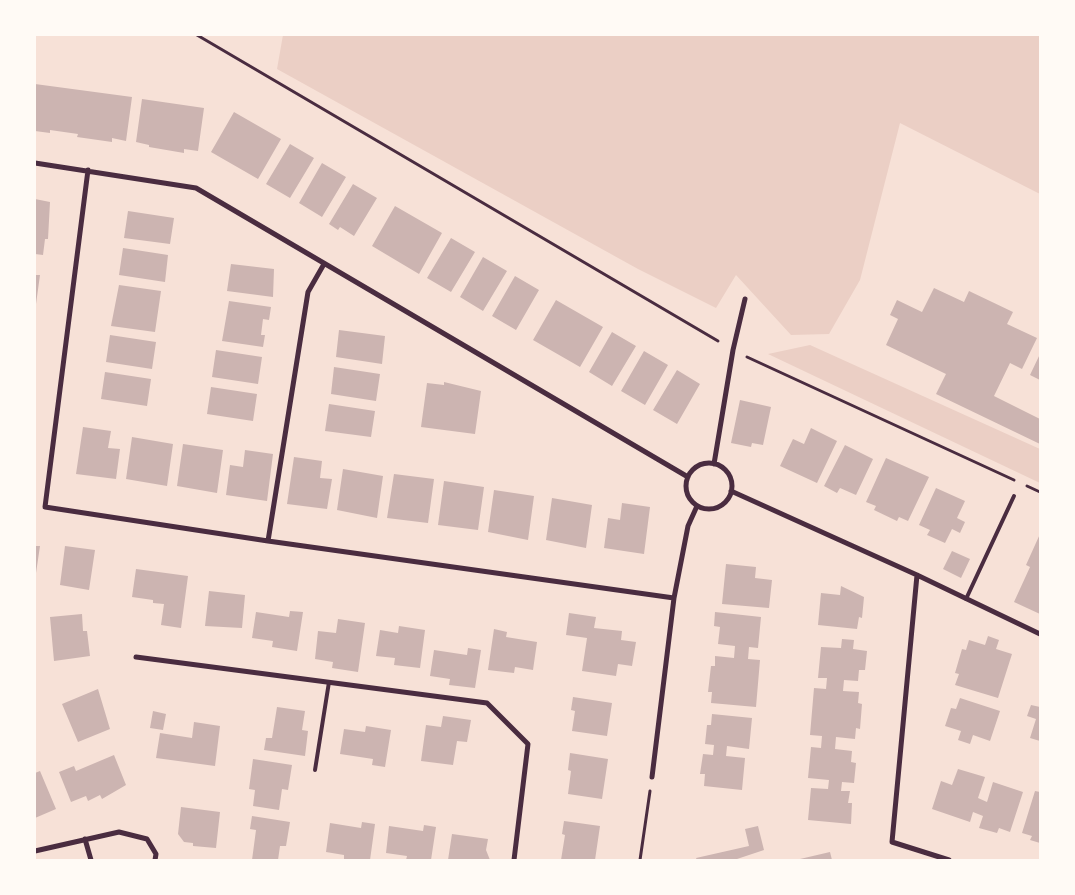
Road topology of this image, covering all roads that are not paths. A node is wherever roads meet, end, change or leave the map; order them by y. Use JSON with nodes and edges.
{"nodes":[{"id":1,"x":35,"y":163,"type":"edge"},
{"id":2,"x":88,"y":170,"type":"junction"},
{"id":3,"x":324,"y":264,"type":"junction"},
{"id":4,"x":745,"y":299,"type":"dead end"},
{"id":5,"x":714,"y":464,"type":"junction"},
{"id":6,"x":688,"y":477,"type":"junction"},
{"id":7,"x":730,"y":492,"type":"junction"},
{"id":8,"x":1014,"y":496,"type":"dead end"},
{"id":9,"x":697,"y":506,"type":"junction"},
{"id":10,"x":268,"y":541,"type":"junction"},
{"id":11,"x":917,"y":575,"type":"junction"},
{"id":12,"x":674,"y":598,"type":"junction"},
{"id":13,"x":966,"y":599,"type":"junction"},
{"id":14,"x":1040,"y":634,"type":"edge"},
{"id":15,"x":136,"y":656,"type":"dead end"},
{"id":16,"x":329,"y":682,"type":"junction"},
{"id":17,"x":315,"y":770,"type":"dead end"},
{"id":18,"x":652,"y":777,"type":"road end"},
{"id":19,"x":85,"y":839,"type":"junction"},
{"id":20,"x":35,"y":851,"type":"edge"},
{"id":21,"x":90,"y":860,"type":"edge"},
{"id":22,"x":155,"y":860,"type":"edge"},
{"id":23,"x":514,"y":860,"type":"edge"},
{"id":24,"x":949,"y":860,"type":"edge"}],
"edges":[{"from":1,"to":2,"type":"street"},
{"from":2,"to":3,"type":"street"},
{"from":2,"to":10,"type":"street"},
{"from":3,"to":6,"type":"street"},
{"from":3,"to":10,"type":"street"},
{"from":4,"to":5,"type":"street"},
{"from":5,"to":6,"type":"street"},
{"from":5,"to":7,"type":"street"},
{"from":6,"to":9,"type":"street"},
{"from":7,"to":9,"type":"street"},
{"from":7,"to":11,"type":"street"},
{"from":8,"to":13,"type":"lane"},
{"from":9,"to":12,"type":"street"},
{"from":10,"to":12,"type":"street"},
{"from":11,"to":13,"type":"street"},
{"from":11,"to":24,"type":"street"},
{"from":12,"to":18,"type":"street"},
{"from":13,"to":14,"type":"street"},
{"from":15,"to":16,"type":"street"},
{"from":16,"to":17,"type":"lane"},
{"from":16,"to":23,"type":"street"},
{"from":19,"to":20,"type":"street"},
{"from":19,"to":21,"type":"street"},
{"from":19,"to":22,"type":"street"}]}
